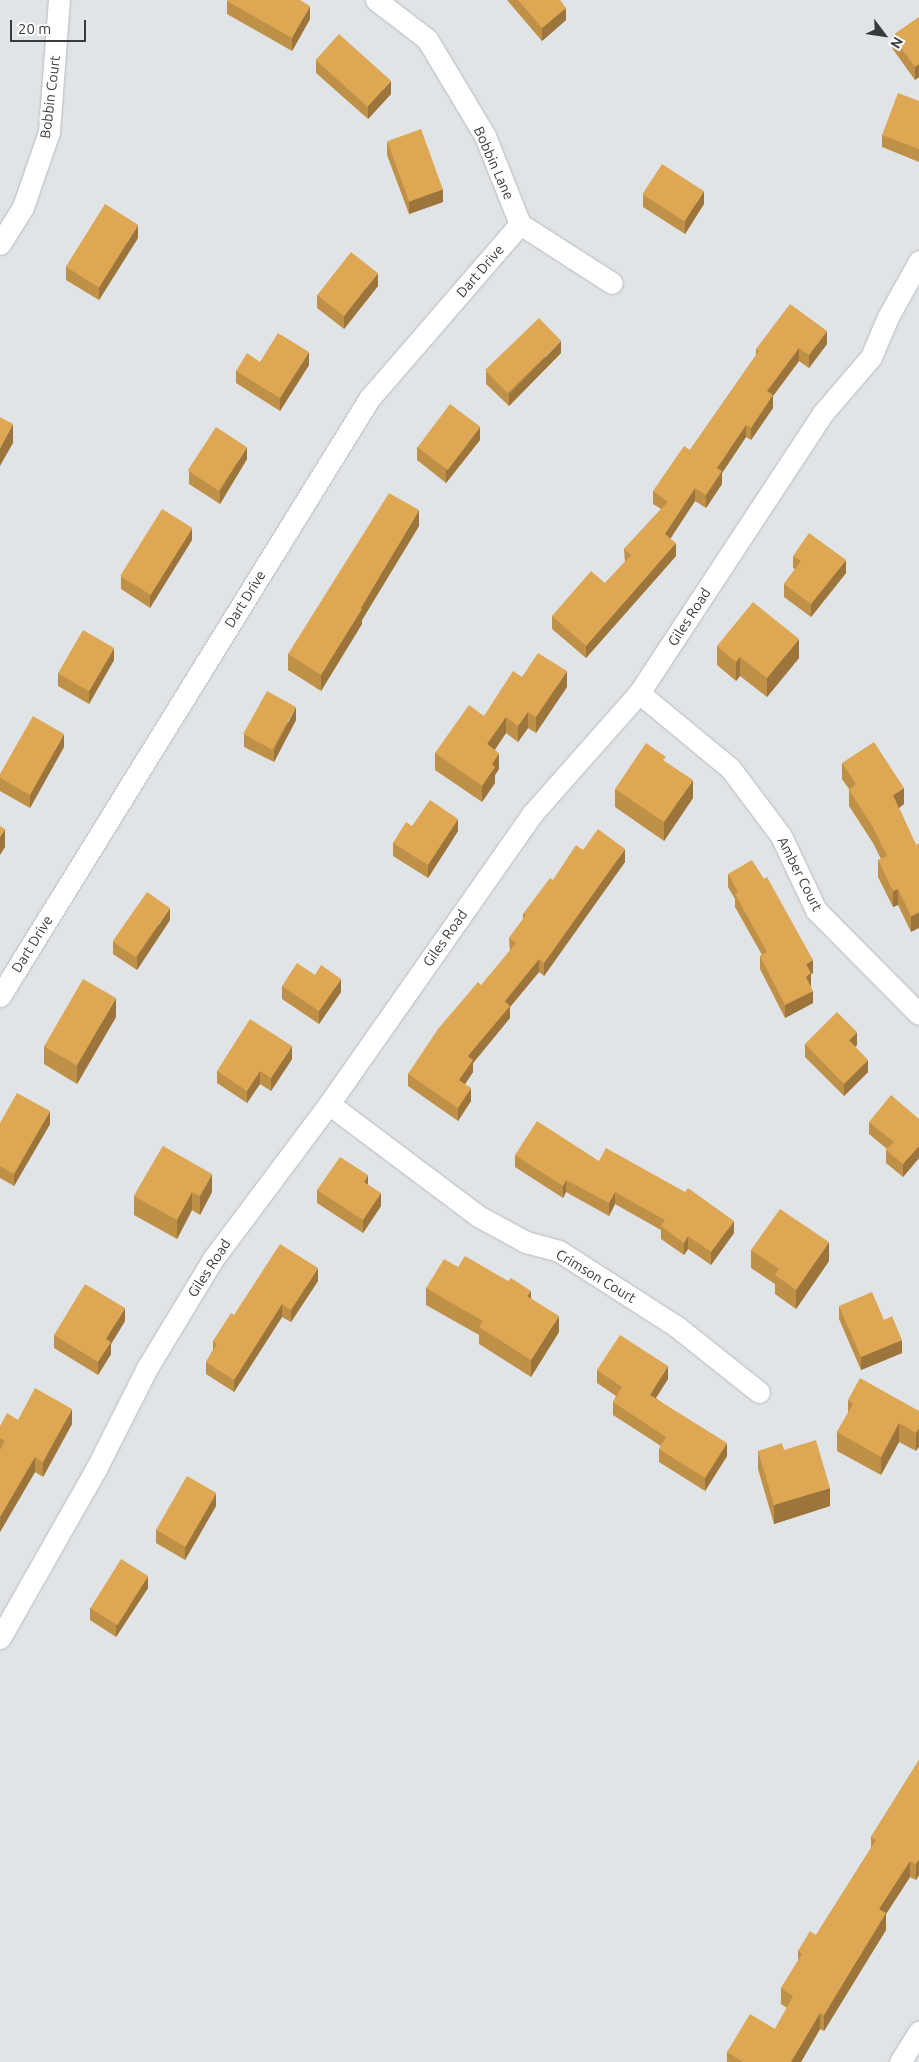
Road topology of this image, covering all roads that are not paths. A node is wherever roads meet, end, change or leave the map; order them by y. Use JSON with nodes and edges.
{"nodes":[{"id":1,"x":59,"y":0,"type":"edge"},
{"id":2,"x":376,"y":0,"type":"edge"},
{"id":3,"x":520,"y":224,"type":"junction"},
{"id":4,"x":0,"y":244,"type":"edge"},
{"id":5,"x":919,"y":260,"type":"edge"},
{"id":6,"x":612,"y":283,"type":"dead end"},
{"id":7,"x":639,"y":693,"type":"junction"},
{"id":8,"x":0,"y":996,"type":"edge"},
{"id":9,"x":919,"y":1014,"type":"edge"},
{"id":10,"x":329,"y":1104,"type":"junction"},
{"id":11,"x":759,"y":1392,"type":"dead end"},
{"id":12,"x":0,"y":1638,"type":"edge"},
{"id":13,"x":919,"y":2031,"type":"edge"},
{"id":14,"x":900,"y":2062,"type":"edge"}],
"edges":[{"from":1,"to":4,"type":"street","name":"Bobbin Court"},
{"from":2,"to":3,"type":"street","name":"Bobbin Lane"},
{"from":3,"to":6,"type":"street"},
{"from":3,"to":8,"type":"street","name":"Dart Drive"},
{"from":5,"to":7,"type":"street","name":"Giles Road"},
{"from":7,"to":9,"type":"street","name":"Amber Court"},
{"from":7,"to":10,"type":"street","name":"Giles Road"},
{"from":10,"to":11,"type":"street","name":"Crimson Court"},
{"from":10,"to":12,"type":"street","name":"Giles Road"},
{"from":13,"to":14,"type":"street"}]}
